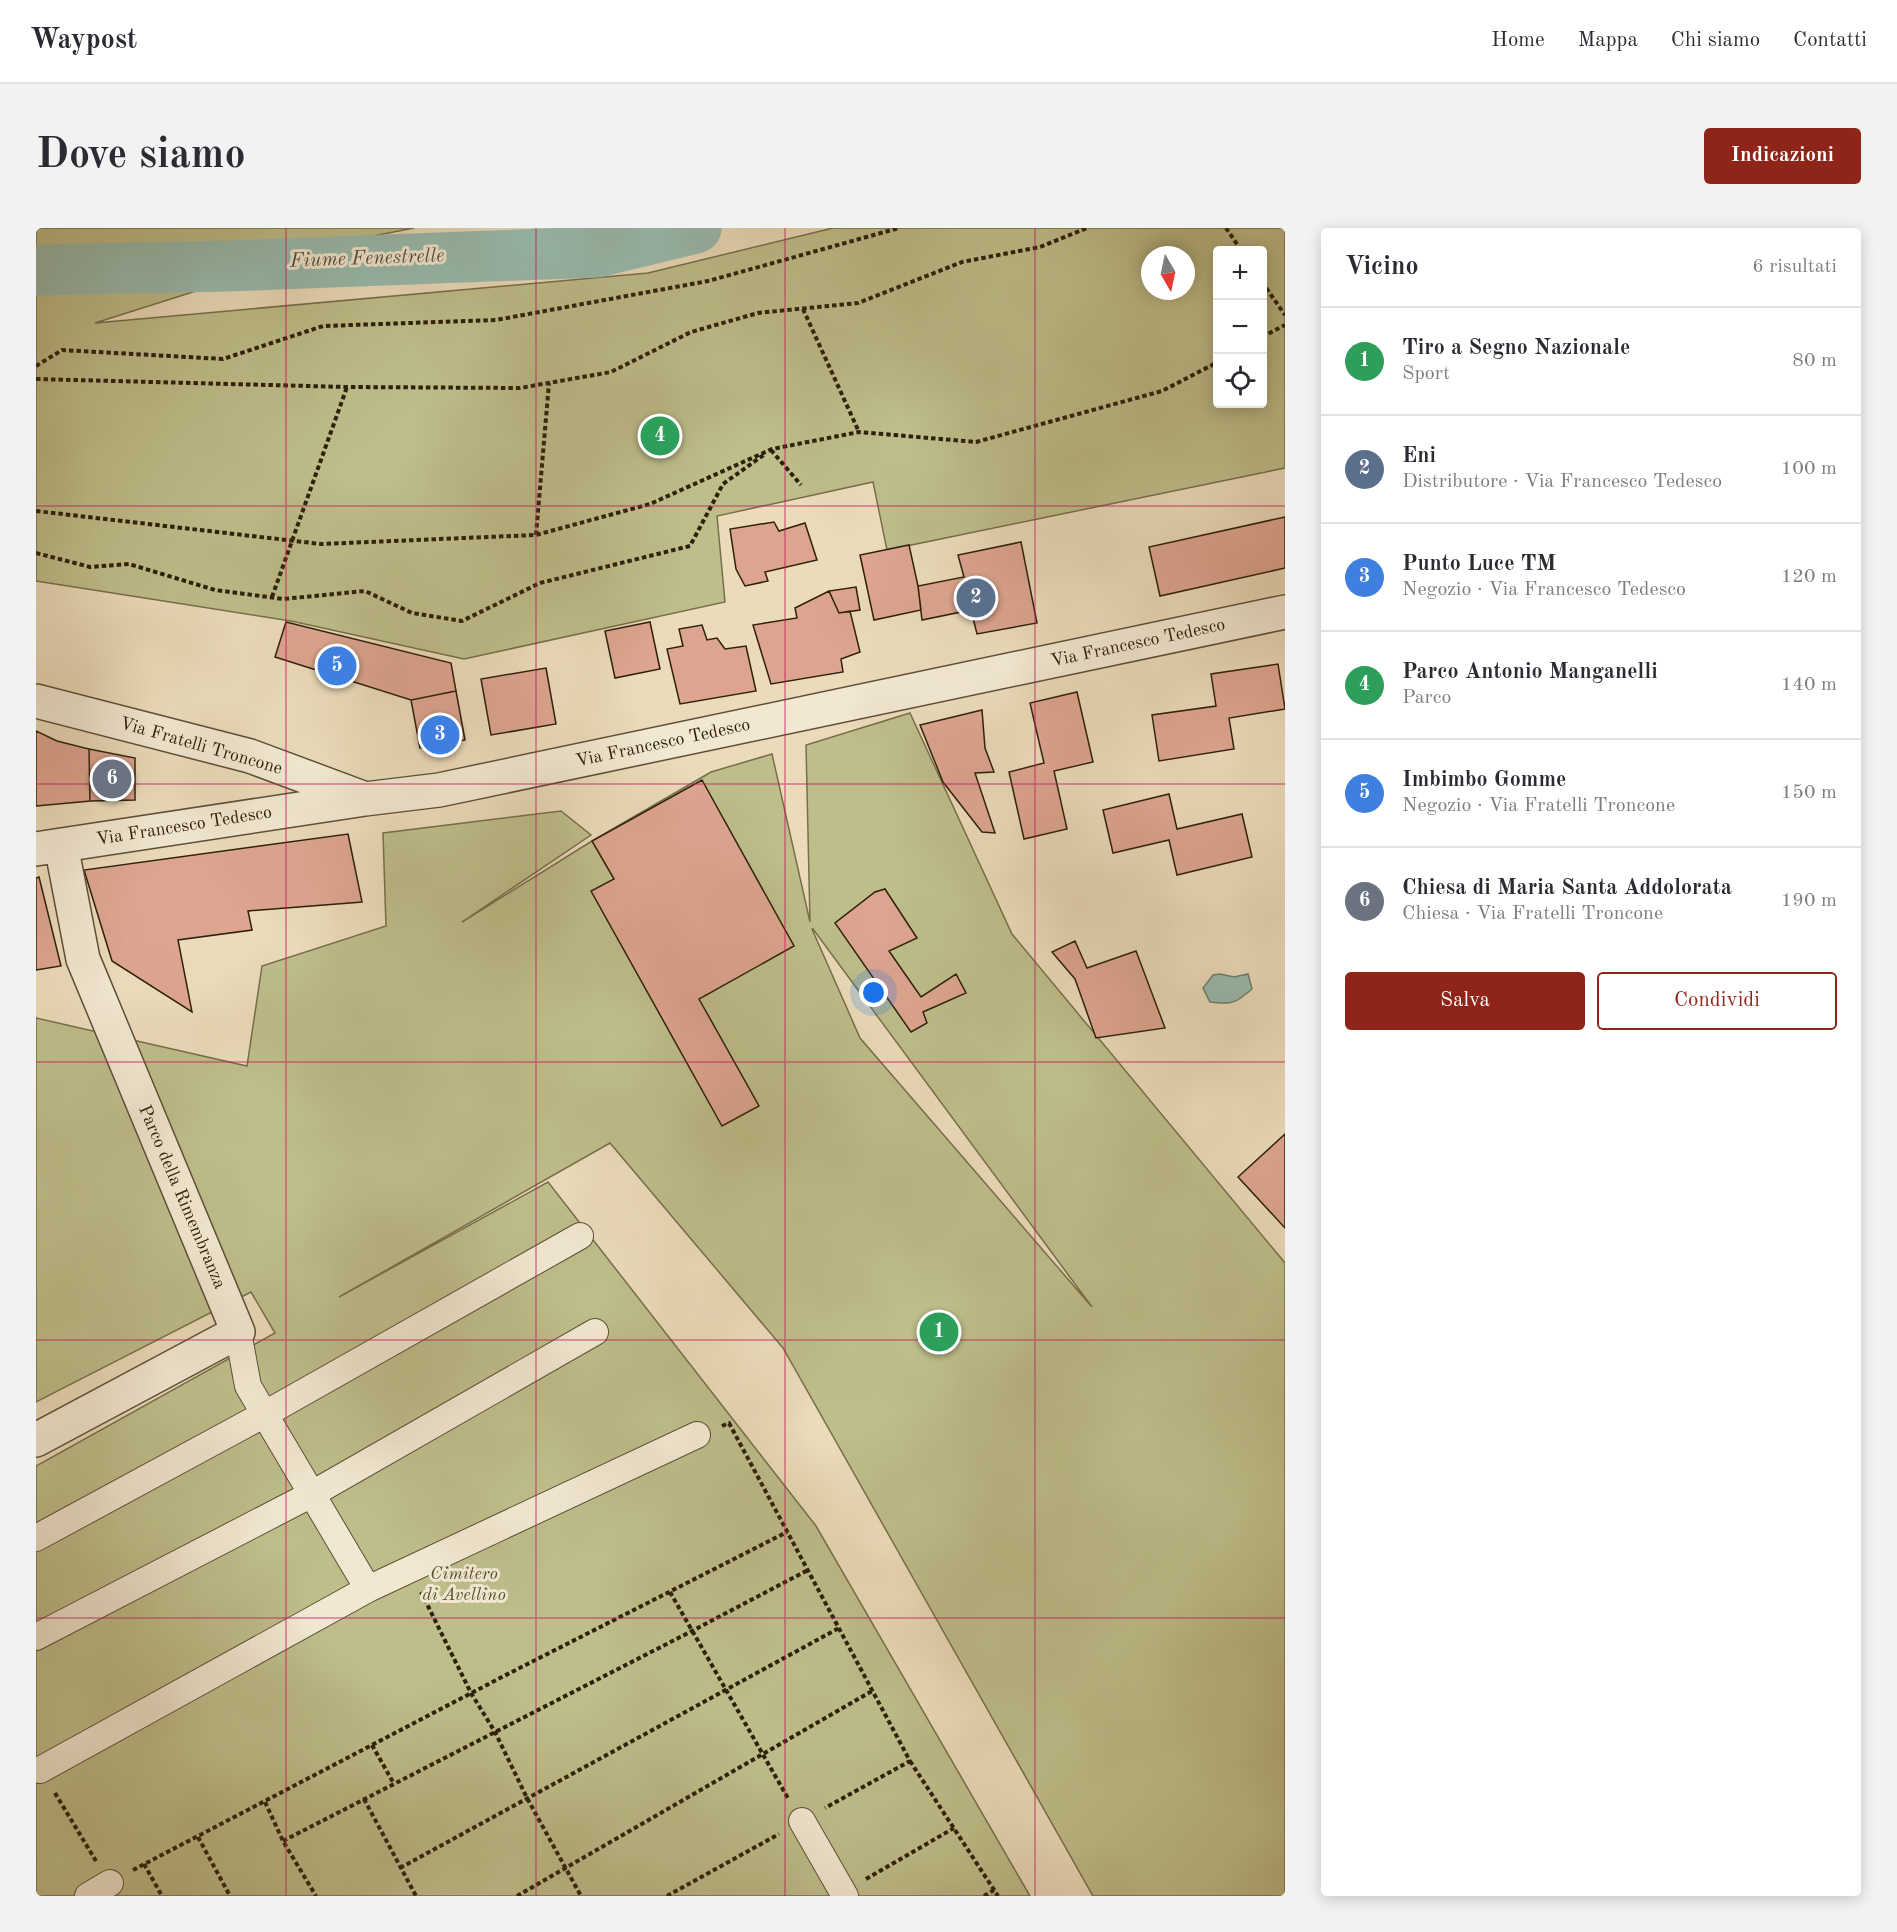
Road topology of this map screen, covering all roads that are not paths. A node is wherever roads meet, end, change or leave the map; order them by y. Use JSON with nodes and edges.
{"nodes":[{"id":1,"x":1285,"y":612,"type":"edge"},
{"id":2,"x":36,"y":701,"type":"edge"},
{"id":3,"x":364,"y":799,"type":"junction"},
{"id":4,"x":49,"y":847,"type":"edge"},
{"id":5,"x":579,"y":1236,"type":"dead end"},
{"id":6,"x":238,"y":1332,"type":"junction"},
{"id":7,"x":595,"y":1332,"type":"dead end"},
{"id":8,"x":265,"y":1414,"type":"junction"},
{"id":9,"x":697,"y":1435,"type":"road end"},
{"id":10,"x":36,"y":1440,"type":"edge"},
{"id":11,"x":312,"y":1494,"type":"junction"},
{"id":12,"x":36,"y":1538,"type":"edge"},
{"id":13,"x":368,"y":1589,"type":"junction"},
{"id":14,"x":36,"y":1637,"type":"edge"},
{"id":15,"x":40,"y":1770,"type":"road end"},
{"id":16,"x":801,"y":1821,"type":"road end"},
{"id":17,"x":110,"y":1883,"type":"road end"},
{"id":18,"x":844,"y":1894,"type":"edge"},
{"id":19,"x":88,"y":1896,"type":"edge"}],
"edges":[{"from":1,"to":3,"type":"street","name":"Via Francesco Tedesco"},
{"from":2,"to":3,"type":"street","name":"Via Fratelli Troncone"},
{"from":3,"to":4,"type":"street","name":"Via Francesco Tedesco"},
{"from":4,"to":6,"type":"street","name":"Parco della Rimembranza"},
{"from":5,"to":8,"type":"street"},
{"from":6,"to":8,"type":"street"},
{"from":6,"to":10,"type":"street"},
{"from":7,"to":11,"type":"street"},
{"from":8,"to":11,"type":"street"},
{"from":8,"to":12,"type":"street"},
{"from":9,"to":13,"type":"street"},
{"from":11,"to":13,"type":"street"},
{"from":11,"to":14,"type":"street"},
{"from":13,"to":15,"type":"street"},
{"from":16,"to":18,"type":"street"},
{"from":17,"to":19,"type":"street"}]}
